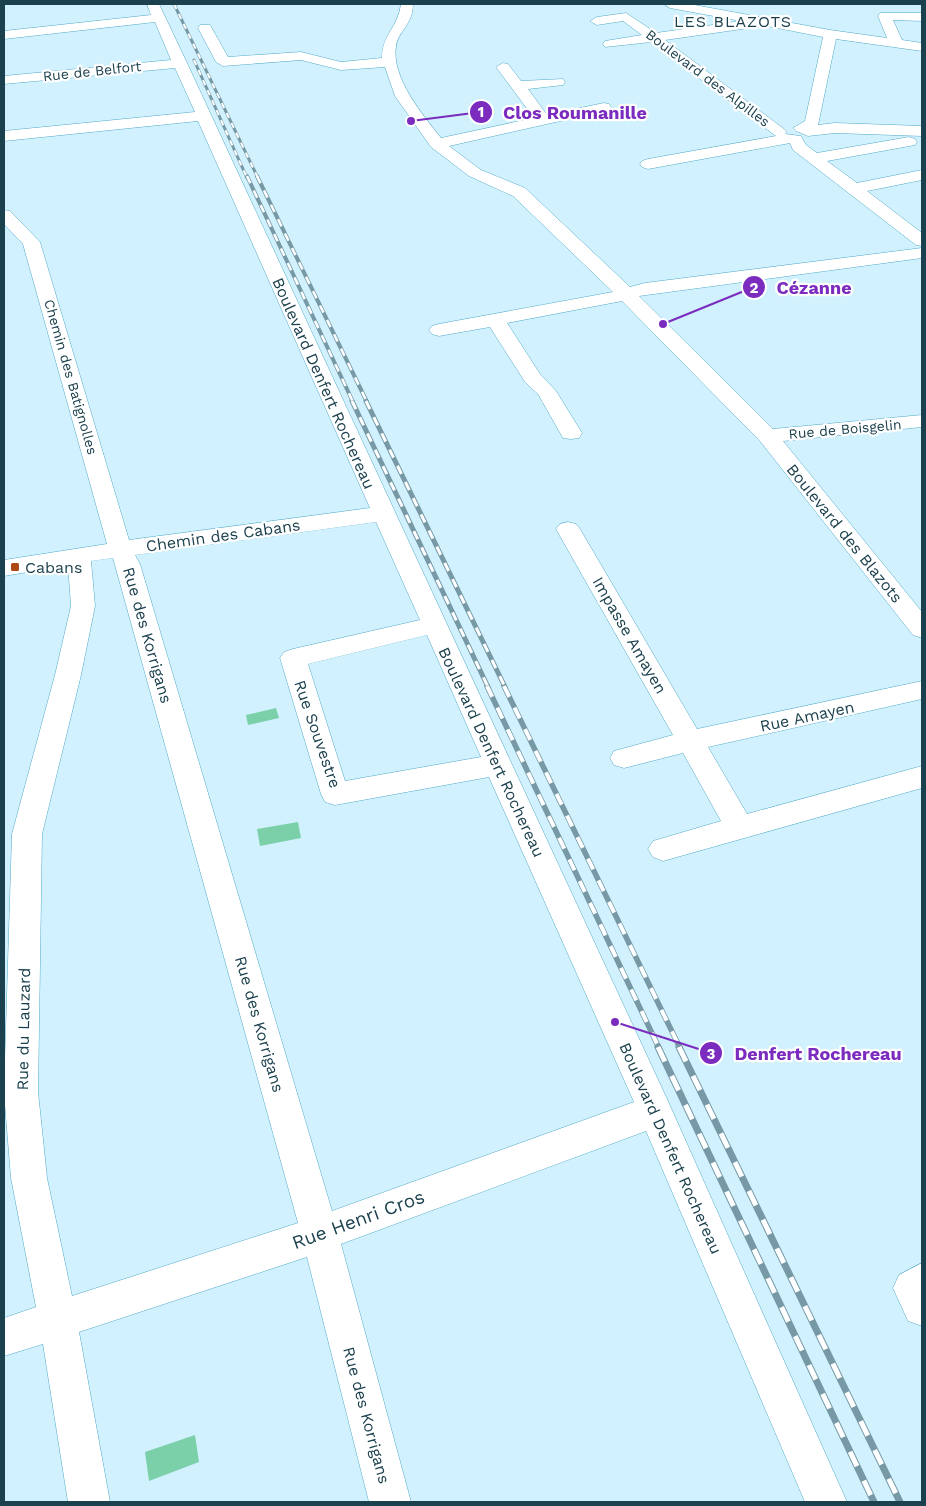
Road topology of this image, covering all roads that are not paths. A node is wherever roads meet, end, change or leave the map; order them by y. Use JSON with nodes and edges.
{"nodes":[{"id":1,"x":407,"y":4,"type":"edge"},
{"id":2,"x":670,"y":4,"type":"edge"},
{"id":3,"x":156,"y":11,"type":"edge"},
{"id":4,"x":922,"y":17,"type":"edge"},
{"id":5,"x":597,"y":21,"type":"dead end"},
{"id":6,"x":764,"y":22,"type":"junction"},
{"id":7,"x":205,"y":28,"type":"dead end"},
{"id":8,"x":830,"y":34,"type":"junction"},
{"id":9,"x":4,"y":35,"type":"edge"},
{"id":10,"x":654,"y":37,"type":"junction"},
{"id":11,"x":896,"y":43,"type":"junction"},
{"id":12,"x":610,"y":44,"type":"dead end"},
{"id":13,"x":922,"y":48,"type":"edge"},
{"id":14,"x":390,"y":62,"type":"junction"},
{"id":15,"x":180,"y":63,"type":"junction"},
{"id":16,"x":503,"y":67,"type":"dead end"},
{"id":17,"x":4,"y":80,"type":"edge"},
{"id":18,"x":558,"y":82,"type":"dead end"},
{"id":19,"x":518,"y":86,"type":"junction"},
{"id":20,"x":604,"y":107,"type":"dead end"},
{"id":21,"x":202,"y":116,"type":"junction"},
{"id":22,"x":544,"y":120,"type":"junction"},
{"id":23,"x":922,"y":131,"type":"edge"},
{"id":24,"x":795,"y":134,"type":"junction"},
{"id":25,"x":4,"y":136,"type":"edge"},
{"id":26,"x":922,"y":139,"type":"edge"},
{"id":27,"x":437,"y":144,"type":"junction"},
{"id":28,"x":814,"y":158,"type":"junction"},
{"id":29,"x":648,"y":164,"type":"dead end"},
{"id":30,"x":922,"y":176,"type":"edge"},
{"id":31,"x":898,"y":180,"type":"junction"},
{"id":32,"x":854,"y":189,"type":"junction"},
{"id":33,"x":914,"y":192,"type":"dead end"},
{"id":34,"x":8,"y":222,"type":"edge"},
{"id":35,"x":922,"y":241,"type":"edge"},
{"id":36,"x":922,"y":253,"type":"edge"},
{"id":37,"x":625,"y":293,"type":"junction"},
{"id":38,"x":495,"y":320,"type":"junction"},
{"id":39,"x":439,"y":330,"type":"dead end"},
{"id":40,"x":922,"y":421,"type":"edge"},
{"id":41,"x":571,"y":433,"type":"dead end"},
{"id":42,"x":768,"y":436,"type":"junction"},
{"id":43,"x":383,"y":514,"type":"junction"},
{"id":44,"x":568,"y":529,"type":"dead end"},
{"id":45,"x":120,"y":549,"type":"junction"},
{"id":46,"x":79,"y":556,"type":"junction"},
{"id":47,"x":4,"y":568,"type":"edge"},
{"id":48,"x":433,"y":625,"type":"junction"},
{"id":49,"x":922,"y":629,"type":"edge"},
{"id":50,"x":922,"y":690,"type":"edge"},
{"id":51,"x":692,"y":741,"type":"junction"},
{"id":52,"x":624,"y":758,"type":"dead end"},
{"id":53,"x":497,"y":765,"type":"junction"},
{"id":54,"x":922,"y":777,"type":"edge"},
{"id":55,"x":740,"y":828,"type":"junction"},
{"id":56,"x":663,"y":849,"type":"dead end"},
{"id":57,"x":13,"y":1095,"type":"edge"},
{"id":58,"x":655,"y":1111,"type":"junction"},
{"id":59,"x":320,"y":1234,"type":"junction"},
{"id":60,"x":922,"y":1282,"type":"edge"},
{"id":61,"x":922,"y":1307,"type":"edge"},
{"id":62,"x":58,"y":1320,"type":"junction"},
{"id":63,"x":4,"y":1337,"type":"edge"},
{"id":64,"x":89,"y":1502,"type":"edge"},
{"id":65,"x":390,"y":1502,"type":"edge"},
{"id":66,"x":826,"y":1502,"type":"edge"}],
"edges":[{"from":1,"to":14,"type":"street"},
{"from":2,"to":6,"type":"street"},
{"from":3,"to":9,"type":"street"},
{"from":3,"to":15,"type":"street","name":"Boulevard Denfert Rochereau"},
{"from":4,"to":11,"type":"street"},
{"from":5,"to":10,"type":"street","name":"Boulevard des Alpilles"},
{"from":6,"to":8,"type":"street"},
{"from":6,"to":10,"type":"street"},
{"from":7,"to":14,"type":"street"},
{"from":8,"to":11,"type":"street"},
{"from":8,"to":24,"type":"street"},
{"from":10,"to":12,"type":"street"},
{"from":10,"to":24,"type":"street","name":"Boulevard des Alpilles"},
{"from":11,"to":13,"type":"street"},
{"from":14,"to":27,"type":"street","name":"Boulevard des Blazots"},
{"from":15,"to":17,"type":"street","name":"Rue de Belfort"},
{"from":15,"to":21,"type":"street","name":"Boulevard Denfert Rochereau"},
{"from":16,"to":19,"type":"street"},
{"from":18,"to":19,"type":"street"},
{"from":19,"to":22,"type":"street"},
{"from":20,"to":22,"type":"street"},
{"from":21,"to":25,"type":"street"},
{"from":21,"to":43,"type":"street","name":"Boulevard Denfert Rochereau"},
{"from":22,"to":27,"type":"street"},
{"from":23,"to":24,"type":"street"},
{"from":24,"to":28,"type":"street","name":"Boulevard des Alpilles"},
{"from":24,"to":29,"type":"street"},
{"from":26,"to":28,"type":"street"},
{"from":27,"to":37,"type":"street","name":"Boulevard des Blazots"},
{"from":28,"to":32,"type":"street","name":"Boulevard des Alpilles"},
{"from":30,"to":31,"type":"street"},
{"from":31,"to":32,"type":"street"},
{"from":31,"to":33,"type":"street"},
{"from":32,"to":35,"type":"street","name":"Boulevard des Alpilles"},
{"from":34,"to":45,"type":"street","name":"Chemin des Batignolles"},
{"from":36,"to":37,"type":"street"},
{"from":37,"to":38,"type":"street"},
{"from":37,"to":42,"type":"street","name":"Boulevard des Blazots"},
{"from":38,"to":39,"type":"street"},
{"from":38,"to":41,"type":"street"},
{"from":40,"to":42,"type":"street","name":"Rue de Boisgelin"},
{"from":42,"to":49,"type":"street","name":"Boulevard des Blazots"},
{"from":43,"to":45,"type":"street","name":"Chemin des Cabans"},
{"from":43,"to":48,"type":"street","name":"Boulevard Denfert Rochereau"},
{"from":44,"to":51,"type":"street","name":"Impasse Amayen"},
{"from":45,"to":46,"type":"street","name":"Chemin des Cabans"},
{"from":45,"to":59,"type":"street","name":"Rue des Korrigans"},
{"from":46,"to":47,"type":"street","name":"Chemin des Cabans"},
{"from":46,"to":57,"type":"street","name":"Rue du Lauzard"},
{"from":48,"to":53,"type":"street","name":"Boulevard Denfert Rochereau"},
{"from":48,"to":53,"type":"street","name":"Rue Souvestre"},
{"from":50,"to":51,"type":"street","name":"Rue Amayen"},
{"from":51,"to":52,"type":"street","name":"Rue Amayen"},
{"from":51,"to":55,"type":"street"},
{"from":53,"to":58,"type":"street","name":"Boulevard Denfert Rochereau"},
{"from":54,"to":55,"type":"street"},
{"from":55,"to":56,"type":"street"},
{"from":57,"to":62,"type":"street","name":"Rue du Lauzard"},
{"from":58,"to":59,"type":"street","name":"Rue Henri Cros"},
{"from":58,"to":66,"type":"street","name":"Boulevard Denfert Rochereau"},
{"from":59,"to":62,"type":"street","name":"Rue Henri Cros"},
{"from":59,"to":65,"type":"street","name":"Rue des Korrigans"},
{"from":60,"to":61,"type":"street"},
{"from":62,"to":63,"type":"street","name":"Rue Henri Cros"},
{"from":62,"to":64,"type":"street","name":"Rue du Lauzard"}]}
